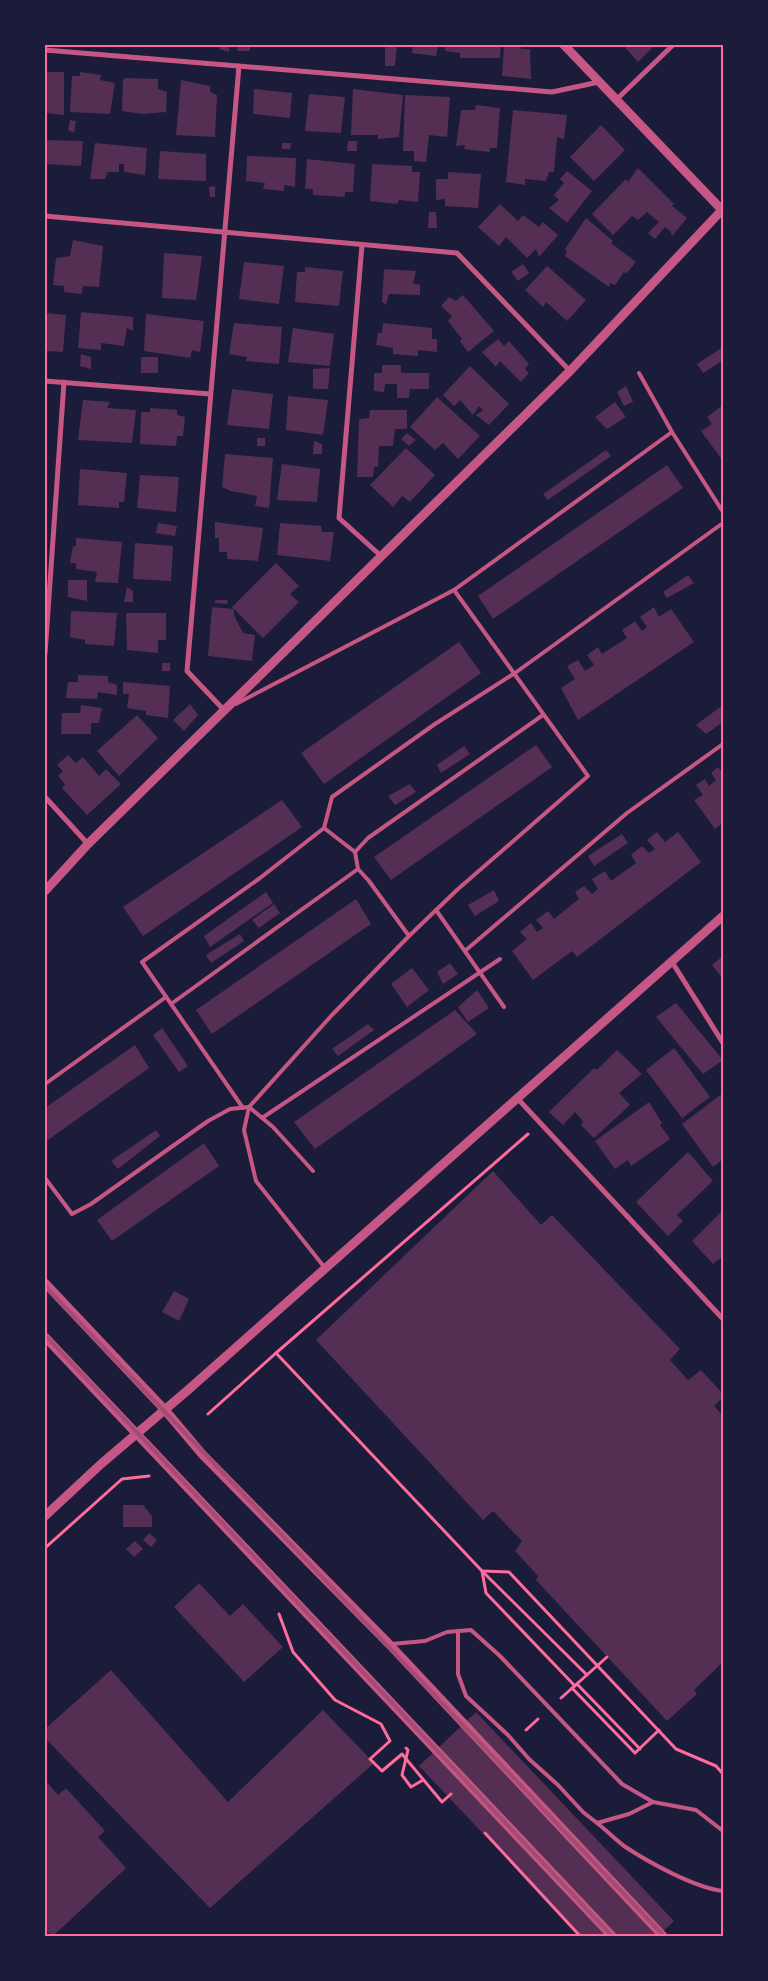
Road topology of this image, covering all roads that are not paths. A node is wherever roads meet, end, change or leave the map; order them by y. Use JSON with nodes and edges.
{"nodes":[{"id":1,"x":564,"y":45,"type":"edge"},
{"id":2,"x":673,"y":45,"type":"edge"},
{"id":3,"x":45,"y":50,"type":"edge"},
{"id":4,"x":239,"y":66,"type":"junction"},
{"id":5,"x":600,"y":82,"type":"junction"},
{"id":6,"x":616,"y":99,"type":"junction"},
{"id":7,"x":723,"y":210,"type":"edge"},
{"id":8,"x":45,"y":216,"type":"edge"},
{"id":9,"x":224,"y":232,"type":"junction"},
{"id":10,"x":362,"y":245,"type":"junction"},
{"id":11,"x":570,"y":371,"type":"junction"},
{"id":12,"x":639,"y":374,"type":"dead end"},
{"id":13,"x":45,"y":380,"type":"edge"},
{"id":14,"x":64,"y":382,"type":"junction"},
{"id":15,"x":210,"y":394,"type":"junction"},
{"id":16,"x":672,"y":432,"type":"junction"},
{"id":17,"x":723,"y":512,"type":"edge"},
{"id":18,"x":723,"y":523,"type":"edge"},
{"id":19,"x":381,"y":556,"type":"junction"},
{"id":20,"x":454,"y":590,"type":"junction"},
{"id":21,"x":45,"y":654,"type":"edge"},
{"id":22,"x":514,"y":673,"type":"junction"},
{"id":23,"x":224,"y":710,"type":"junction"},
{"id":24,"x":544,"y":715,"type":"junction"},
{"id":25,"x":723,"y":744,"type":"edge"},
{"id":26,"x":45,"y":797,"type":"edge"},
{"id":27,"x":324,"y":828,"type":"junction"},
{"id":28,"x":88,"y":844,"type":"junction"},
{"id":29,"x":355,"y":852,"type":"junction"},
{"id":30,"x":358,"y":869,"type":"junction"},
{"id":31,"x":45,"y":891,"type":"edge"},
{"id":32,"x":436,"y":910,"type":"junction"},
{"id":33,"x":723,"y":916,"type":"edge"},
{"id":34,"x":409,"y":936,"type":"junction"},
{"id":35,"x":466,"y":950,"type":"junction"},
{"id":36,"x":500,"y":959,"type":"dead end"},
{"id":37,"x":672,"y":962,"type":"junction"},
{"id":38,"x":481,"y":972,"type":"junction"},
{"id":39,"x":166,"y":997,"type":"junction"},
{"id":40,"x":171,"y":1004,"type":"junction"},
{"id":41,"x":504,"y":1007,"type":"dead end"},
{"id":42,"x":723,"y":1043,"type":"edge"},
{"id":43,"x":45,"y":1084,"type":"edge"},
{"id":44,"x":517,"y":1098,"type":"junction"},
{"id":45,"x":249,"y":1107,"type":"junction"},
{"id":46,"x":243,"y":1108,"type":"junction"},
{"id":47,"x":262,"y":1118,"type":"junction"},
{"id":48,"x":313,"y":1171,"type":"dead end"},
{"id":49,"x":45,"y":1178,"type":"edge"},
{"id":50,"x":325,"y":1268,"type":"junction"},
{"id":51,"x":45,"y":1283,"type":"edge"},
{"id":52,"x":723,"y":1319,"type":"edge"},
{"id":53,"x":45,"y":1337,"type":"edge"},
{"id":54,"x":165,"y":1410,"type":"junction"},
{"id":55,"x":137,"y":1433,"type":"junction"},
{"id":56,"x":45,"y":1516,"type":"edge"},
{"id":57,"x":458,"y":1631,"type":"junction"},
{"id":58,"x":389,"y":1644,"type":"junction"},
{"id":59,"x":653,"y":1802,"type":"junction"},
{"id":60,"x":597,"y":1823,"type":"junction"},
{"id":61,"x":723,"y":1831,"type":"edge"},
{"id":62,"x":723,"y":1891,"type":"edge"},
{"id":63,"x":612,"y":1936,"type":"edge"},
{"id":64,"x":663,"y":1936,"type":"edge"}],
"edges":[{"from":1,"to":5,"type":"street"},
{"from":2,"to":6,"type":"street"},
{"from":3,"to":4,"type":"street"},
{"from":4,"to":5,"type":"street"},
{"from":4,"to":9,"type":"street"},
{"from":5,"to":6,"type":"street"},
{"from":6,"to":7,"type":"street"},
{"from":7,"to":11,"type":"street"},
{"from":8,"to":9,"type":"street"},
{"from":9,"to":10,"type":"street"},
{"from":9,"to":15,"type":"street"},
{"from":10,"to":11,"type":"street"},
{"from":10,"to":19,"type":"street"},
{"from":11,"to":19,"type":"street"},
{"from":12,"to":16,"type":"lane"},
{"from":13,"to":14,"type":"street"},
{"from":14,"to":15,"type":"street"},
{"from":14,"to":21,"type":"street"},
{"from":15,"to":23,"type":"street"},
{"from":16,"to":17,"type":"lane"},
{"from":16,"to":20,"type":"lane"},
{"from":18,"to":22,"type":"lane"},
{"from":19,"to":23,"type":"street"},
{"from":20,"to":22,"type":"lane"},
{"from":20,"to":23,"type":"lane"},
{"from":22,"to":24,"type":"lane"},
{"from":22,"to":27,"type":"lane"},
{"from":23,"to":28,"type":"street"},
{"from":24,"to":29,"type":"lane"},
{"from":24,"to":32,"type":"lane"},
{"from":25,"to":35,"type":"lane"},
{"from":26,"to":28,"type":"street"},
{"from":27,"to":29,"type":"lane"},
{"from":27,"to":39,"type":"lane"},
{"from":28,"to":31,"type":"street"},
{"from":29,"to":30,"type":"lane"},
{"from":30,"to":34,"type":"lane"},
{"from":30,"to":40,"type":"lane"},
{"from":32,"to":34,"type":"lane"},
{"from":32,"to":35,"type":"lane"},
{"from":33,"to":37,"type":"street"},
{"from":34,"to":45,"type":"lane"},
{"from":35,"to":38,"type":"lane"},
{"from":36,"to":38,"type":"lane"},
{"from":37,"to":42,"type":"street"},
{"from":37,"to":44,"type":"street"},
{"from":38,"to":41,"type":"lane"},
{"from":38,"to":47,"type":"lane"},
{"from":39,"to":40,"type":"lane"},
{"from":39,"to":43,"type":"lane"},
{"from":40,"to":46,"type":"lane"},
{"from":44,"to":50,"type":"street"},
{"from":44,"to":52,"type":"street"},
{"from":45,"to":46,"type":"lane"},
{"from":45,"to":47,"type":"lane"},
{"from":45,"to":50,"type":"lane"},
{"from":46,"to":49,"type":"lane"},
{"from":47,"to":48,"type":"lane"},
{"from":50,"to":54,"type":"street"},
{"from":51,"to":54,"type":"street"},
{"from":53,"to":55,"type":"street"},
{"from":54,"to":55,"type":"street"},
{"from":54,"to":58,"type":"street"},
{"from":55,"to":56,"type":"street"},
{"from":55,"to":63,"type":"street"},
{"from":57,"to":58,"type":"lane"},
{"from":57,"to":59,"type":"lane"},
{"from":57,"to":60,"type":"lane"},
{"from":58,"to":64,"type":"street"},
{"from":59,"to":60,"type":"lane"},
{"from":59,"to":61,"type":"lane"},
{"from":60,"to":62,"type":"lane"}]}
